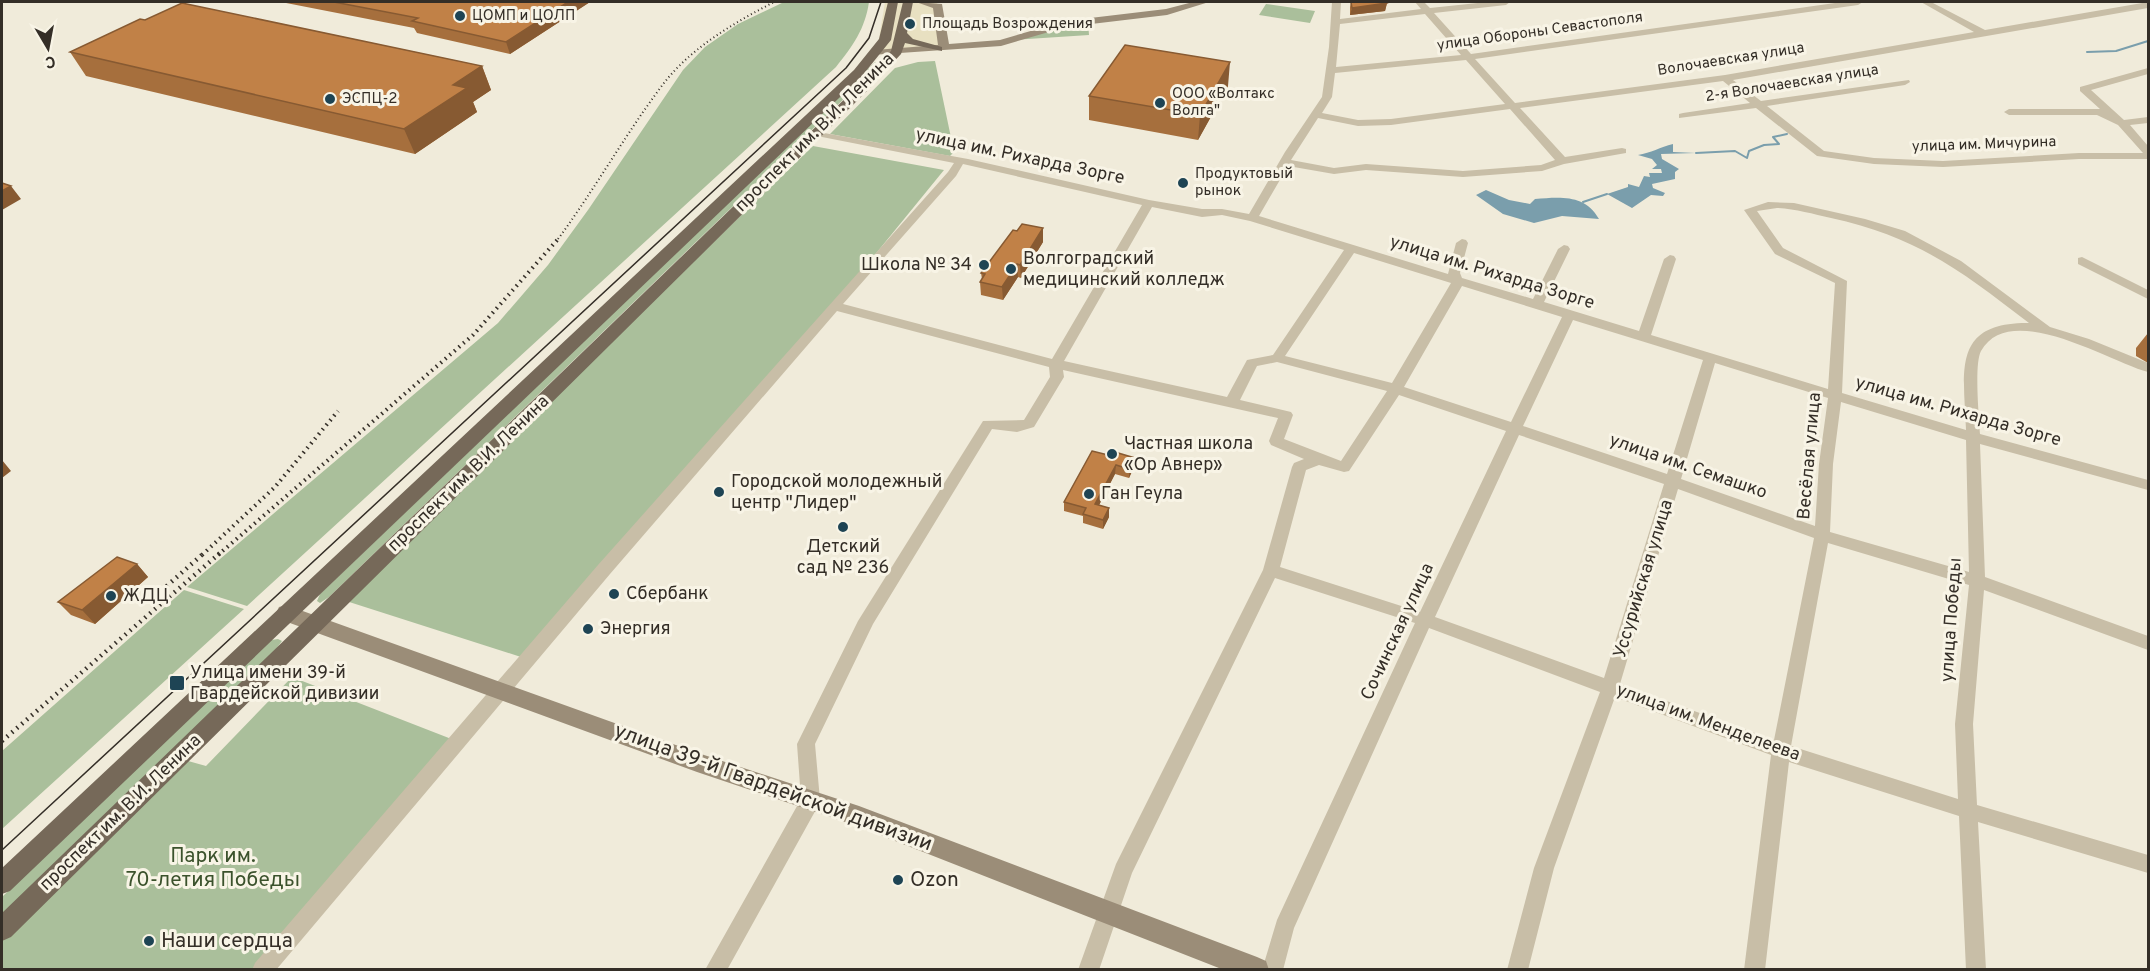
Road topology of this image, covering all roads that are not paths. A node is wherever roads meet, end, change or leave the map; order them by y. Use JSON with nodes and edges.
{"nodes":[{"id":1,"x":893,"y":2,"type":"edge"},
{"id":2,"x":908,"y":2,"type":"edge"},
{"id":3,"x":921,"y":2,"type":"edge"},
{"id":4,"x":1204,"y":2,"type":"edge"},
{"id":5,"x":1336,"y":2,"type":"edge"},
{"id":6,"x":1419,"y":2,"type":"edge"},
{"id":7,"x":1506,"y":2,"type":"edge"},
{"id":8,"x":1858,"y":2,"type":"edge"},
{"id":9,"x":1925,"y":2,"type":"edge"},
{"id":10,"x":2148,"y":5,"type":"edge"},
{"id":11,"x":1430,"y":12,"type":"junction"},
{"id":12,"x":1336,"y":22,"type":"junction"},
{"id":13,"x":1983,"y":33,"type":"junction"},
{"id":14,"x":899,"y":43,"type":"junction"},
{"id":15,"x":941,"y":49,"type":"junction"},
{"id":16,"x":875,"y":53,"type":"junction"},
{"id":17,"x":1470,"y":57,"type":"junction"},
{"id":18,"x":1331,"y":70,"type":"junction"},
{"id":19,"x":2148,"y":71,"type":"edge"},
{"id":20,"x":1725,"y":78,"type":"junction"},
{"id":21,"x":1905,"y":82,"type":"dead end"},
{"id":22,"x":1513,"y":105,"type":"junction"},
{"id":23,"x":1761,"y":105,"type":"junction"},
{"id":24,"x":2009,"y":112,"type":"dead end"},
{"id":25,"x":1317,"y":115,"type":"junction"},
{"id":26,"x":1683,"y":116,"type":"dead end"},
{"id":27,"x":2148,"y":120,"type":"edge"},
{"id":28,"x":2122,"y":123,"type":"junction"},
{"id":29,"x":817,"y":133,"type":"junction"},
{"id":30,"x":1622,"y":151,"type":"dead end"},
{"id":31,"x":2147,"y":158,"type":"edge"},
{"id":32,"x":960,"y":161,"type":"junction"},
{"id":33,"x":1562,"y":161,"type":"junction"},
{"id":34,"x":1285,"y":162,"type":"junction"},
{"id":35,"x":1149,"y":203,"type":"junction"},
{"id":36,"x":1252,"y":218,"type":"junction"},
{"id":37,"x":1462,"y":243,"type":"dead end"},
{"id":38,"x":1351,"y":248,"type":"junction"},
{"id":39,"x":1564,"y":249,"type":"dead end"},
{"id":40,"x":1670,"y":259,"type":"dead end"},
{"id":41,"x":2082,"y":261,"type":"dead end"},
{"id":42,"x":1458,"y":282,"type":"junction"},
{"id":43,"x":2148,"y":295,"type":"edge"},
{"id":44,"x":1536,"y":305,"type":"junction"},
{"id":45,"x":834,"y":306,"type":"junction"},
{"id":46,"x":1569,"y":316,"type":"junction"},
{"id":47,"x":2045,"y":329,"type":"junction"},
{"id":48,"x":1644,"y":337,"type":"junction"},
{"id":49,"x":1277,"y":358,"type":"junction"},
{"id":50,"x":1710,"y":358,"type":"junction"},
{"id":51,"x":1056,"y":364,"type":"junction"},
{"id":52,"x":2148,"y":368,"type":"edge"},
{"id":53,"x":1396,"y":389,"type":"junction"},
{"id":54,"x":1835,"y":394,"type":"junction"},
{"id":55,"x":1232,"y":401,"type":"junction"},
{"id":56,"x":1517,"y":428,"type":"junction"},
{"id":57,"x":1972,"y":437,"type":"junction"},
{"id":58,"x":1318,"y":459,"type":"junction"},
{"id":59,"x":1674,"y":482,"type":"junction"},
{"id":60,"x":2148,"y":485,"type":"edge"},
{"id":61,"x":1822,"y":536,"type":"junction"},
{"id":62,"x":1271,"y":570,"type":"junction"},
{"id":63,"x":1977,"y":581,"type":"junction"},
{"id":64,"x":286,"y":614,"type":"junction"},
{"id":65,"x":1425,"y":620,"type":"junction"},
{"id":66,"x":315,"y":624,"type":"junction"},
{"id":67,"x":2148,"y":643,"type":"edge"},
{"id":68,"x":1610,"y":687,"type":"junction"},
{"id":69,"x":501,"y":688,"type":"junction"},
{"id":70,"x":1781,"y":751,"type":"junction"},
{"id":71,"x":811,"y":800,"type":"junction"},
{"id":72,"x":1966,"y":810,"type":"junction"},
{"id":73,"x":2148,"y":864,"type":"edge"},
{"id":74,"x":2,"y":883,"type":"edge"},
{"id":75,"x":1110,"y":914,"type":"junction"},
{"id":76,"x":2,"y":929,"type":"edge"},
{"id":77,"x":262,"y":969,"type":"edge"},
{"id":78,"x":715,"y":969,"type":"edge"},
{"id":79,"x":1088,"y":969,"type":"edge"},
{"id":80,"x":1257,"y":969,"type":"edge"},
{"id":81,"x":1272,"y":969,"type":"edge"},
{"id":82,"x":1517,"y":969,"type":"edge"},
{"id":83,"x":1754,"y":969,"type":"edge"},
{"id":84,"x":1976,"y":969,"type":"edge"}],
"edges":[{"from":1,"to":16,"type":"main road","name":"проспект им. В.И. Ленина"},
{"from":2,"to":14,"type":"main road","name":"проспект им. В.И. Ленина"},
{"from":3,"to":15,"type":"main road"},
{"from":4,"to":15,"type":"main road"},
{"from":5,"to":12,"type":"street"},
{"from":6,"to":11,"type":"street"},
{"from":7,"to":11,"type":"street"},
{"from":8,"to":17,"type":"street","name":"улица Обороны Севастополя"},
{"from":9,"to":13,"type":"street"},
{"from":10,"to":13,"type":"street","name":"Волочаевская улица"},
{"from":11,"to":12,"type":"street"},
{"from":11,"to":17,"type":"street"},
{"from":12,"to":18,"type":"street"},
{"from":13,"to":20,"type":"street","name":"Волочаевская улица"},
{"from":14,"to":15,"type":"main road"},
{"from":14,"to":16,"type":"main road"},
{"from":14,"to":29,"type":"main road","name":"проспект им. В.И. Ленина"},
{"from":16,"to":64,"type":"main road","name":"проспект им. В.И. Ленина"},
{"from":17,"to":18,"type":"street","name":"улица Обороны Севастополя"},
{"from":17,"to":22,"type":"street"},
{"from":18,"to":25,"type":"street"},
{"from":19,"to":28,"type":"street"},
{"from":20,"to":22,"type":"street","name":"Волочаевская улица"},
{"from":20,"to":23,"type":"street"},
{"from":21,"to":23,"type":"street","name":"2-я Волочаевская улица"},
{"from":22,"to":25,"type":"street","name":"Волочаевская улица"},
{"from":22,"to":33,"type":"street"},
{"from":23,"to":26,"type":"street","name":"2-я Волочаевская улица"},
{"from":23,"to":31,"type":"street","name":"улица им. Мичурина"},
{"from":24,"to":28,"type":"street"},
{"from":25,"to":34,"type":"street"},
{"from":27,"to":28,"type":"street"},
{"from":28,"to":31,"type":"street"},
{"from":29,"to":32,"type":"street","name":"улица им. Рихарда Зорге"},
{"from":29,"to":66,"type":"main road","name":"проспект им. В.И. Ленина"},
{"from":30,"to":33,"type":"street"},
{"from":32,"to":35,"type":"street","name":"улица им. Рихарда Зорге"},
{"from":32,"to":45,"type":"street"},
{"from":33,"to":34,"type":"street"},
{"from":34,"to":36,"type":"street"},
{"from":35,"to":36,"type":"street","name":"улица им. Рихарда Зорге"},
{"from":35,"to":51,"type":"street"},
{"from":36,"to":38,"type":"street","name":"улица им. Рихарда Зорге"},
{"from":37,"to":42,"type":"street"},
{"from":38,"to":42,"type":"street","name":"улица им. Рихарда Зорге"},
{"from":38,"to":49,"type":"street"},
{"from":39,"to":44,"type":"street"},
{"from":40,"to":48,"type":"street"},
{"from":41,"to":43,"type":"street"},
{"from":42,"to":44,"type":"street","name":"улица им. Рихарда Зорге"},
{"from":42,"to":53,"type":"street"},
{"from":44,"to":46,"type":"street","name":"улица им. Рихарда Зорге"},
{"from":45,"to":51,"type":"street"},
{"from":45,"to":69,"type":"street"},
{"from":46,"to":48,"type":"street","name":"улица им. Рихарда Зорге"},
{"from":46,"to":56,"type":"street","name":"Сочинская улица"},
{"from":47,"to":52,"type":"street"},
{"from":47,"to":54,"type":"street","name":"Весёлая улица"},
{"from":47,"to":57,"type":"street","name":"улица Победы"},
{"from":48,"to":50,"type":"street","name":"улица им. Рихарда Зорге"},
{"from":49,"to":53,"type":"street","name":"улица им. Семашко"},
{"from":49,"to":55,"type":"street"},
{"from":50,"to":54,"type":"street","name":"улица им. Рихарда Зорге"},
{"from":50,"to":59,"type":"street","name":"Уссурийская улица"},
{"from":51,"to":55,"type":"street"},
{"from":51,"to":71,"type":"street"},
{"from":53,"to":56,"type":"street","name":"улица им. Семашко"},
{"from":53,"to":58,"type":"street"},
{"from":54,"to":57,"type":"street","name":"улица им. Рихарда Зорге"},
{"from":54,"to":61,"type":"street","name":"Весёлая улица"},
{"from":55,"to":58,"type":"street"},
{"from":56,"to":59,"type":"street","name":"улица им. Семашко"},
{"from":56,"to":65,"type":"street","name":"Сочинская улица"},
{"from":57,"to":60,"type":"street","name":"улица им. Рихарда Зорге"},
{"from":57,"to":63,"type":"street","name":"улица Победы"},
{"from":58,"to":62,"type":"street"},
{"from":59,"to":61,"type":"street","name":"улица им. Семашко"},
{"from":59,"to":68,"type":"street","name":"Уссурийская улица"},
{"from":61,"to":63,"type":"street","name":"улица им. Семашко"},
{"from":61,"to":70,"type":"street","name":"Весёлая улица"},
{"from":62,"to":65,"type":"street","name":"улица им. Менделеева"},
{"from":62,"to":75,"type":"street"},
{"from":63,"to":67,"type":"street","name":"улица им. Семашко"},
{"from":63,"to":72,"type":"street","name":"улица Победы"},
{"from":64,"to":66,"type":"main road","name":"улица 39-й Гвардейской дивизии"},
{"from":64,"to":74,"type":"main road","name":"проспект им. В.И. Ленина"},
{"from":65,"to":68,"type":"street","name":"улица им. Менделеева"},
{"from":65,"to":81,"type":"street","name":"Сочинская улица"},
{"from":66,"to":69,"type":"main road","name":"улица 39-й Гвардейской дивизии"},
{"from":66,"to":76,"type":"main road","name":"проспект им. В.И. Ленина"},
{"from":68,"to":70,"type":"street","name":"улица им. Менделеева"},
{"from":68,"to":82,"type":"street","name":"Уссурийская улица"},
{"from":69,"to":71,"type":"main road","name":"улица 39-й Гвардейской дивизии"},
{"from":69,"to":77,"type":"street"},
{"from":70,"to":72,"type":"street","name":"улица им. Менделеева"},
{"from":70,"to":83,"type":"street","name":"Весёлая улица"},
{"from":71,"to":75,"type":"main road","name":"улица 39-й Гвардейской дивизии"},
{"from":71,"to":78,"type":"street"},
{"from":72,"to":73,"type":"street","name":"улица им. Менделеева"},
{"from":72,"to":84,"type":"street","name":"улица Победы"},
{"from":75,"to":79,"type":"street"},
{"from":75,"to":80,"type":"main road","name":"улица 39-й Гвардейской дивизии"}]}
